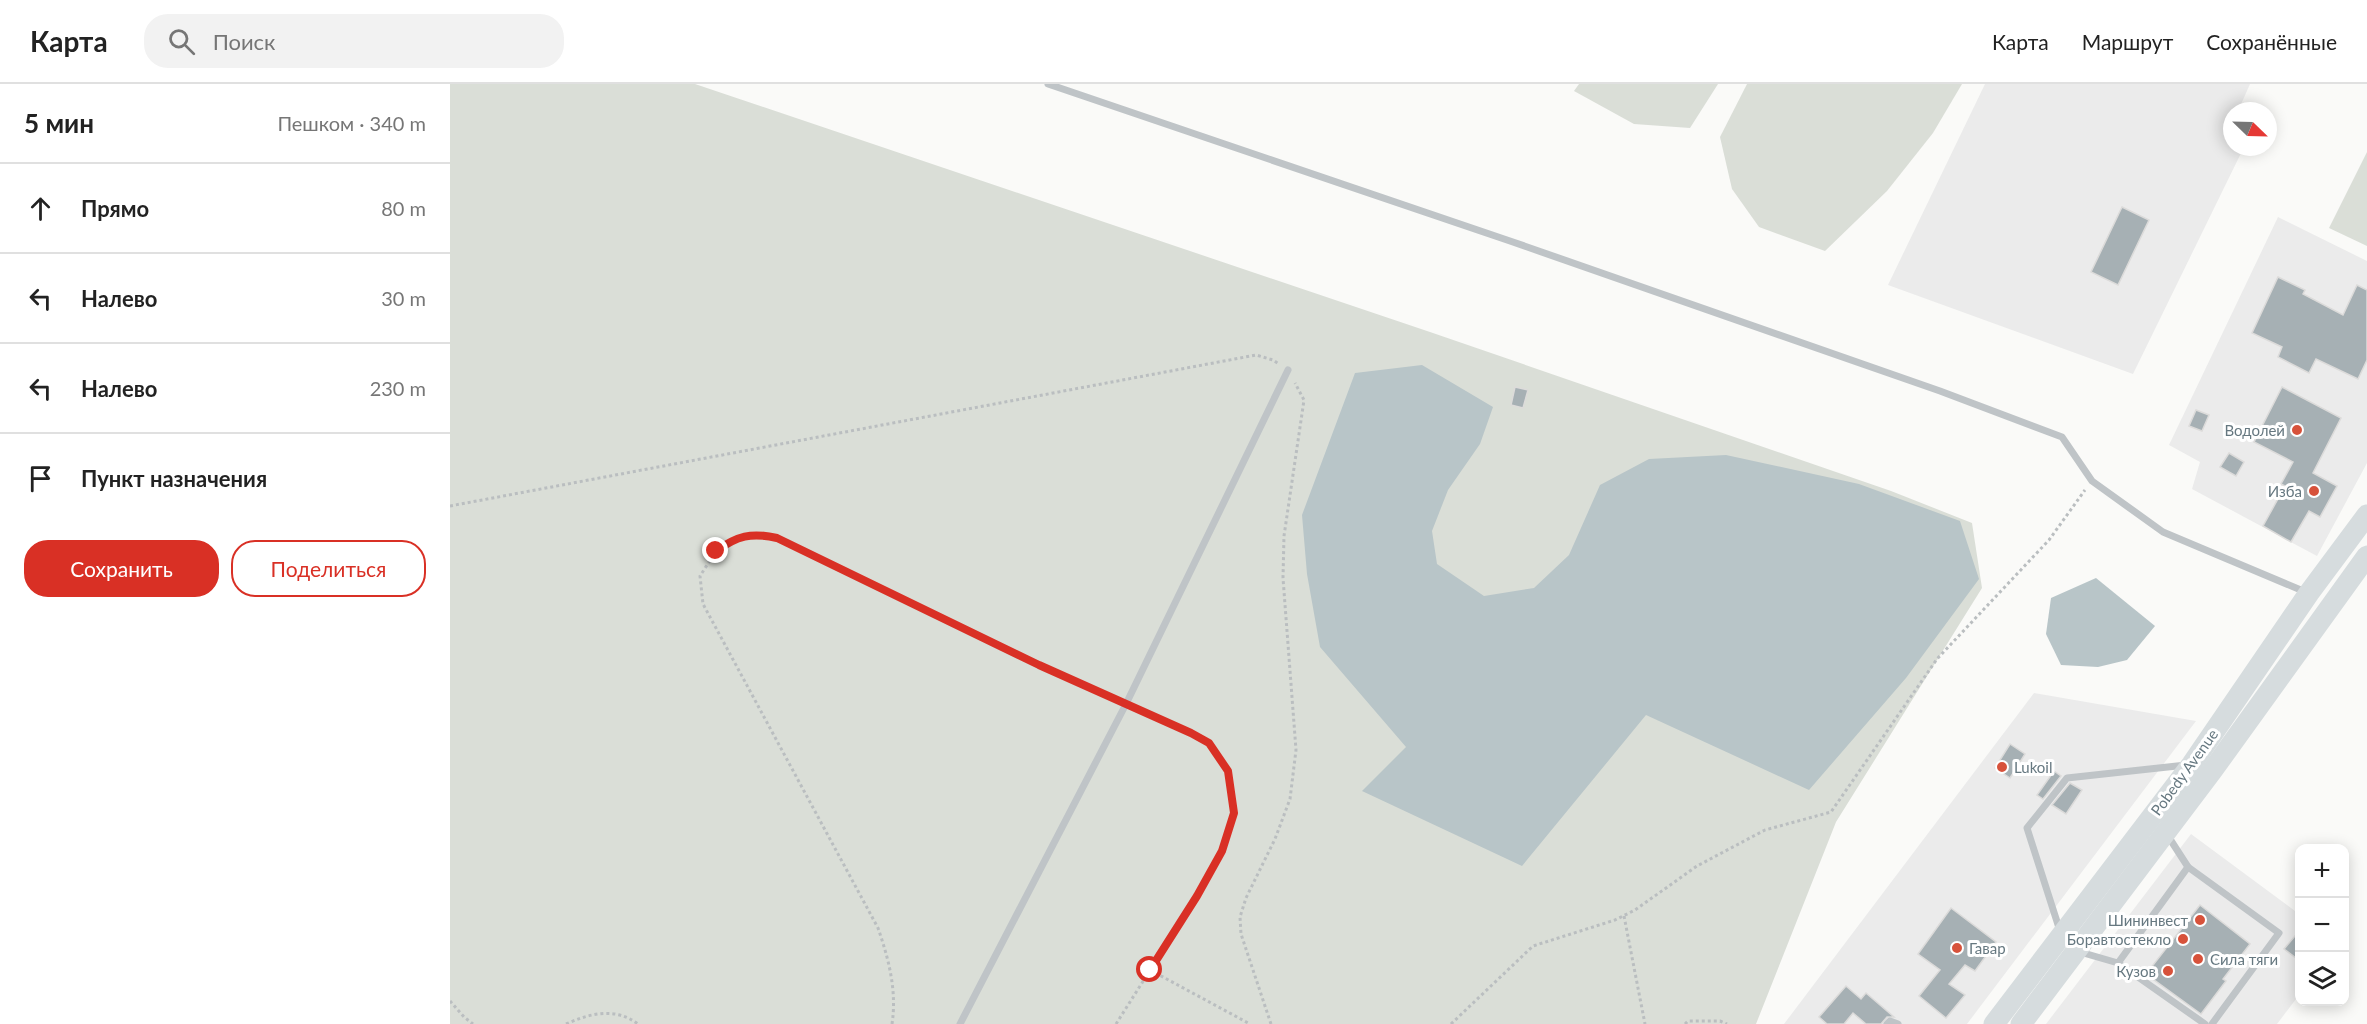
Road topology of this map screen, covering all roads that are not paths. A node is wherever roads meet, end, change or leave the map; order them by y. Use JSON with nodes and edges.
{"nodes":[{"id":1,"x":1048,"y":84,"type":"edge"},
{"id":2,"x":1288,"y":370,"type":"road end"},
{"id":3,"x":2367,"y":515,"type":"edge"},
{"id":4,"x":2367,"y":556,"type":"edge"},
{"id":5,"x":2309,"y":593,"type":"junction"},
{"id":6,"x":2192,"y":764,"type":"junction"},
{"id":7,"x":2165,"y":832,"type":"junction"},
{"id":8,"x":2188,"y":867,"type":"junction"},
{"id":9,"x":2068,"y":943,"type":"junction"},
{"id":10,"x":2118,"y":963,"type":"junction"},
{"id":11,"x":960,"y":1024,"type":"edge"},
{"id":12,"x":1887,"y":1024,"type":"edge"},
{"id":13,"x":1898,"y":1024,"type":"edge"},
{"id":14,"x":1994,"y":1024,"type":"edge"},
{"id":15,"x":2022,"y":1024,"type":"edge"},
{"id":16,"x":2205,"y":1024,"type":"edge"},
{"id":17,"x":2212,"y":1024,"type":"edge"}],
"edges":[{"from":1,"to":5,"type":"lane"},
{"from":2,"to":11,"type":"lane"},
{"from":3,"to":5,"type":"main road","name":"Pobedy Avenue"},
{"from":4,"to":7,"type":"main road","name":"Pobedy Avenue"},
{"from":5,"to":6,"type":"main road","name":"Pobedy Avenue"},
{"from":6,"to":9,"type":"main road","name":"Pobedy Avenue"},
{"from":6,"to":9,"type":"lane"},
{"from":7,"to":8,"type":"lane"},
{"from":7,"to":9,"type":"main road","name":"Pobedy Avenue"},
{"from":8,"to":10,"type":"lane"},
{"from":8,"to":17,"type":"lane"},
{"from":9,"to":10,"type":"lane"},
{"from":9,"to":14,"type":"main road","name":"Pobedy Avenue"},
{"from":9,"to":15,"type":"main road","name":"Pobedy Avenue"},
{"from":10,"to":16,"type":"lane"},
{"from":12,"to":13,"type":"lane"}]}
